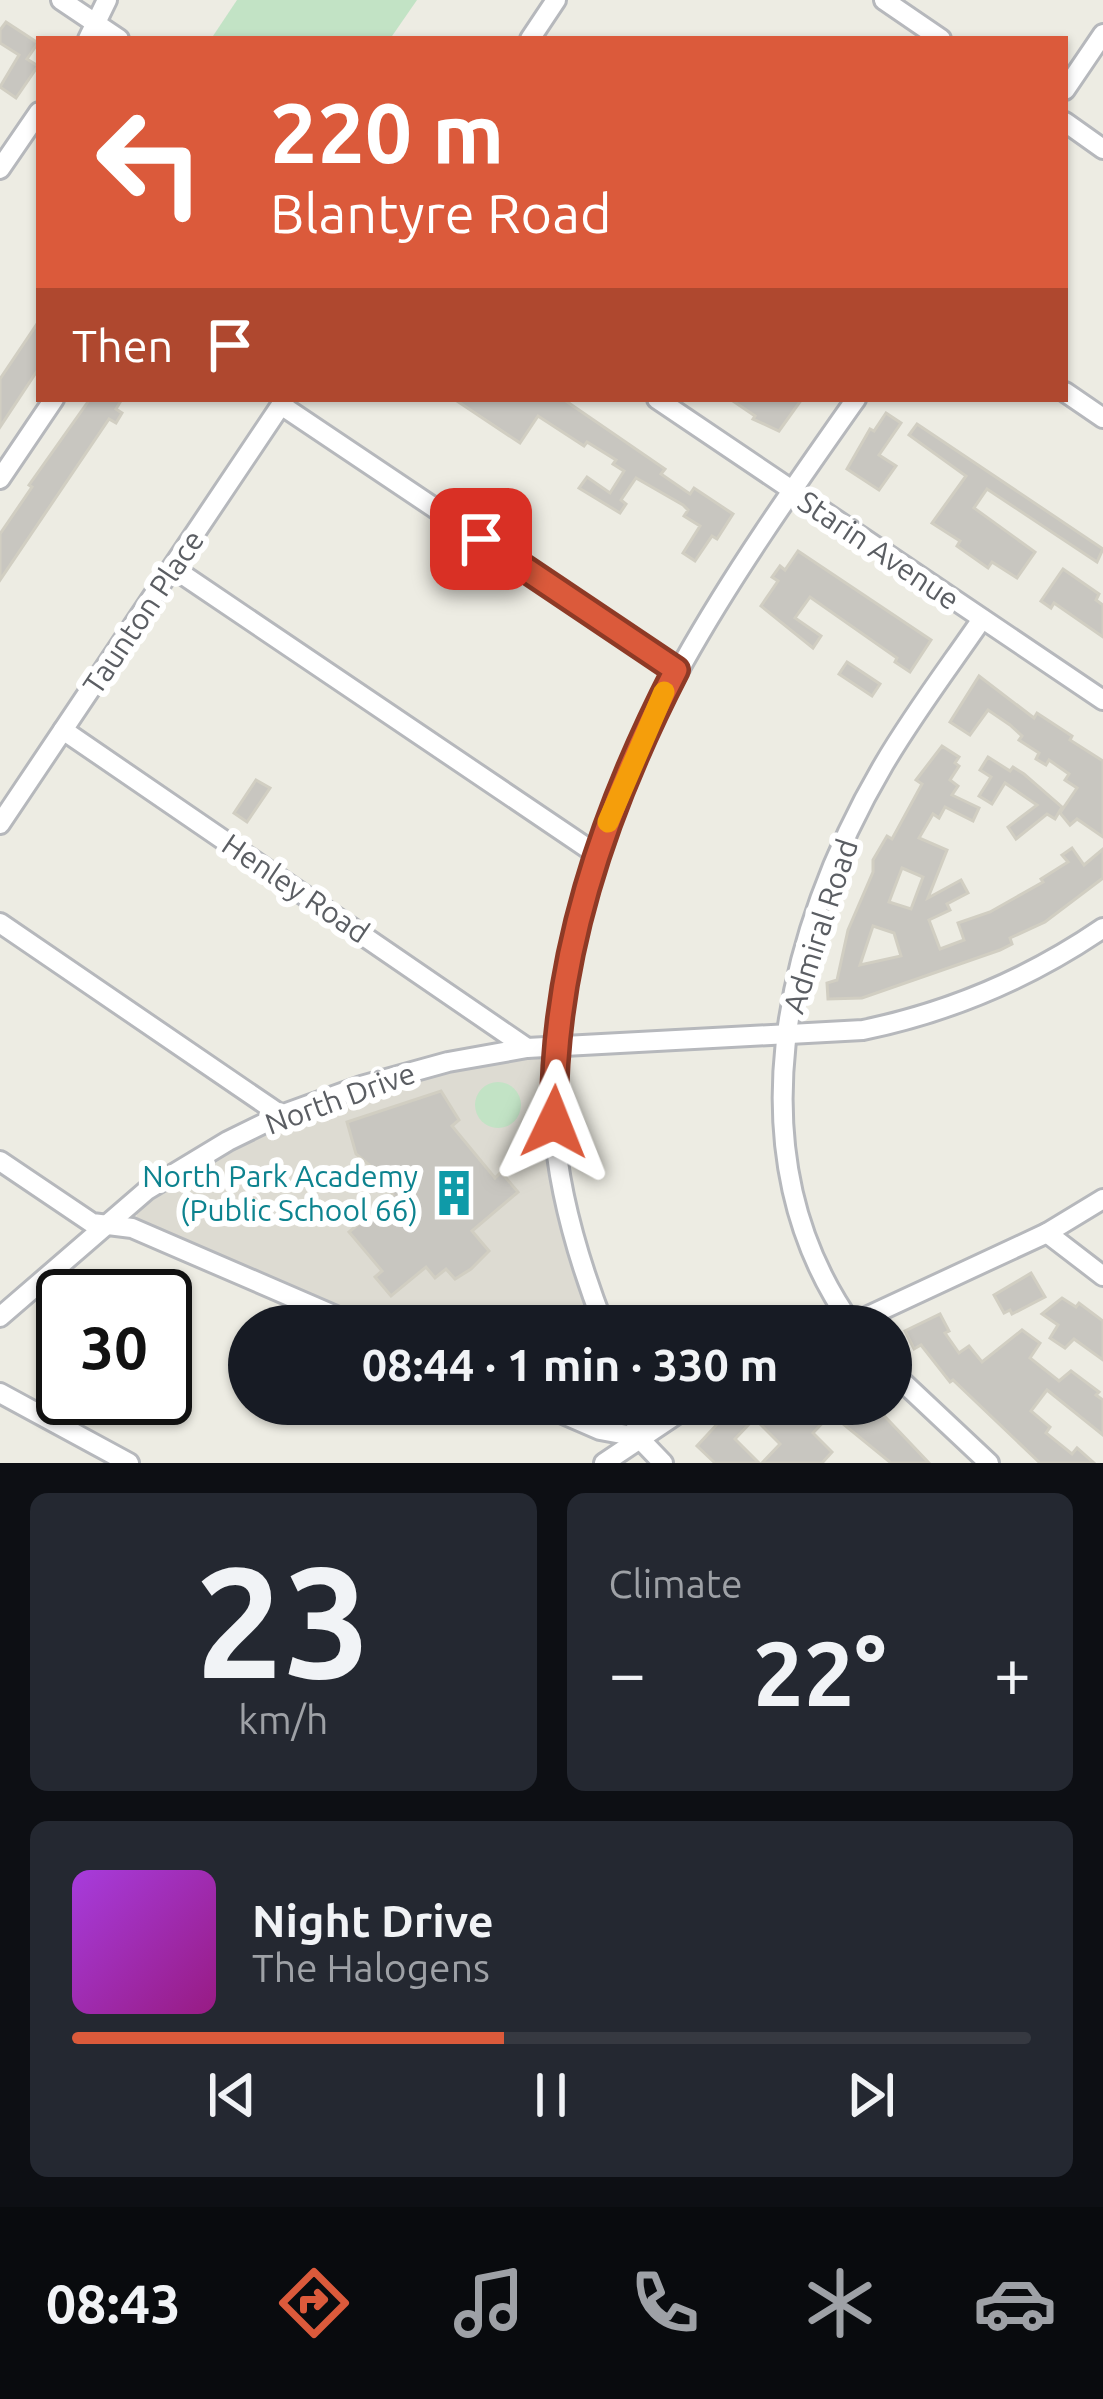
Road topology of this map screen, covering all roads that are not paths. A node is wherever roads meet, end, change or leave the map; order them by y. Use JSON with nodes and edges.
{"nodes":[{"id":1,"x":61,"y":0,"type":"edge"},
{"id":2,"x":107,"y":0,"type":"edge"},
{"id":3,"x":556,"y":0,"type":"edge"},
{"id":4,"x":884,"y":0,"type":"edge"},
{"id":5,"x":92,"y":31,"type":"edge"},
{"id":6,"x":1103,"y":34,"type":"edge"},
{"id":7,"x":538,"y":36,"type":"edge"},
{"id":8,"x":937,"y":36,"type":"edge"},
{"id":9,"x":1068,"y":86,"type":"edge"},
{"id":10,"x":36,"y":116,"type":"edge"},
{"id":11,"x":1068,"y":124,"type":"edge"},
{"id":12,"x":1103,"y":148,"type":"edge"},
{"id":13,"x":0,"y":169,"type":"edge"},
{"id":14,"x":1068,"y":394,"type":"edge"},
{"id":15,"x":52,"y":402,"type":"edge"},
{"id":16,"x":283,"y":402,"type":"edge"},
{"id":17,"x":661,"y":402,"type":"edge"},
{"id":18,"x":854,"y":402,"type":"edge"},
{"id":19,"x":1103,"y":418,"type":"edge"},
{"id":20,"x":0,"y":479,"type":"edge"},
{"id":21,"x":791,"y":491,"type":"junction"},
{"id":22,"x":173,"y":568,"type":"junction"},
{"id":23,"x":982,"y":619,"type":"junction"},
{"id":24,"x":676,"y":670,"type":"junction"},
{"id":25,"x":1103,"y":700,"type":"edge"},
{"id":26,"x":63,"y":730,"type":"junction"},
{"id":27,"x":0,"y":824,"type":"edge"},
{"id":28,"x":596,"y":854,"type":"junction"},
{"id":29,"x":0,"y":923,"type":"edge"},
{"id":30,"x":1103,"y":928,"type":"edge"},
{"id":31,"x":786,"y":1037,"type":"junction"},
{"id":32,"x":557,"y":1045,"type":"junction"},
{"id":33,"x":527,"y":1048,"type":"junction"},
{"id":34,"x":280,"y":1115,"type":"junction"},
{"id":35,"x":0,"y":1161,"type":"edge"},
{"id":36,"x":1103,"y":1199,"type":"edge"},
{"id":37,"x":103,"y":1226,"type":"junction"},
{"id":38,"x":1047,"y":1233,"type":"junction"},
{"id":39,"x":1103,"y":1276,"type":"edge"},
{"id":40,"x":310,"y":1305,"type":"edge"},
{"id":41,"x":596,"y":1305,"type":"edge"},
{"id":42,"x":840,"y":1305,"type":"edge"},
{"id":43,"x":894,"y":1305,"type":"edge"},
{"id":44,"x":0,"y":1317,"type":"edge"},
{"id":45,"x":912,"y":1391,"type":"edge"},
{"id":46,"x":0,"y":1393,"type":"edge"},
{"id":47,"x":588,"y":1425,"type":"edge"},
{"id":48,"x":637,"y":1425,"type":"edge"},
{"id":49,"x":658,"y":1425,"type":"edge"},
{"id":50,"x":638,"y":1437,"type":"junction"},
{"id":51,"x":129,"y":1463,"type":"edge"},
{"id":52,"x":604,"y":1463,"type":"edge"},
{"id":53,"x":663,"y":1463,"type":"edge"},
{"id":54,"x":989,"y":1463,"type":"edge"}],
"edges":[{"from":1,"to":5,"type":"street"},
{"from":2,"to":5,"type":"street"},
{"from":3,"to":7,"type":"street"},
{"from":4,"to":8,"type":"street"},
{"from":6,"to":9,"type":"street"},
{"from":10,"to":13,"type":"street"},
{"from":11,"to":12,"type":"street"},
{"from":14,"to":19,"type":"street"},
{"from":15,"to":20,"type":"street"},
{"from":16,"to":22,"type":"street","name":"Taunton Place"},
{"from":16,"to":24,"type":"street"},
{"from":17,"to":21,"type":"street","name":"Starin Avenue"},
{"from":18,"to":21,"type":"street"},
{"from":21,"to":23,"type":"street","name":"Starin Avenue"},
{"from":21,"to":24,"type":"street"},
{"from":22,"to":26,"type":"street","name":"Taunton Place"},
{"from":22,"to":28,"type":"street"},
{"from":23,"to":25,"type":"street","name":"Starin Avenue"},
{"from":23,"to":31,"type":"street","name":"Admiral Road"},
{"from":24,"to":28,"type":"street"},
{"from":26,"to":27,"type":"street","name":"Taunton Place"},
{"from":26,"to":33,"type":"street","name":"Henley Road"},
{"from":28,"to":32,"type":"street"},
{"from":29,"to":34,"type":"street"},
{"from":30,"to":31,"type":"street"},
{"from":31,"to":32,"type":"street"},
{"from":31,"to":42,"type":"street","name":"Admiral Road"},
{"from":32,"to":33,"type":"street","name":"North Drive"},
{"from":32,"to":41,"type":"street"},
{"from":33,"to":34,"type":"street","name":"North Drive"},
{"from":34,"to":37,"type":"street","name":"North Drive"},
{"from":35,"to":37,"type":"street"},
{"from":36,"to":38,"type":"street"},
{"from":37,"to":40,"type":"street"},
{"from":37,"to":44,"type":"street","name":"North Drive"},
{"from":38,"to":39,"type":"street"},
{"from":38,"to":43,"type":"street"},
{"from":45,"to":54,"type":"street"},
{"from":46,"to":51,"type":"street"},
{"from":47,"to":50,"type":"street"},
{"from":48,"to":50,"type":"street"},
{"from":49,"to":50,"type":"street"},
{"from":50,"to":52,"type":"street"},
{"from":50,"to":53,"type":"street"}]}
